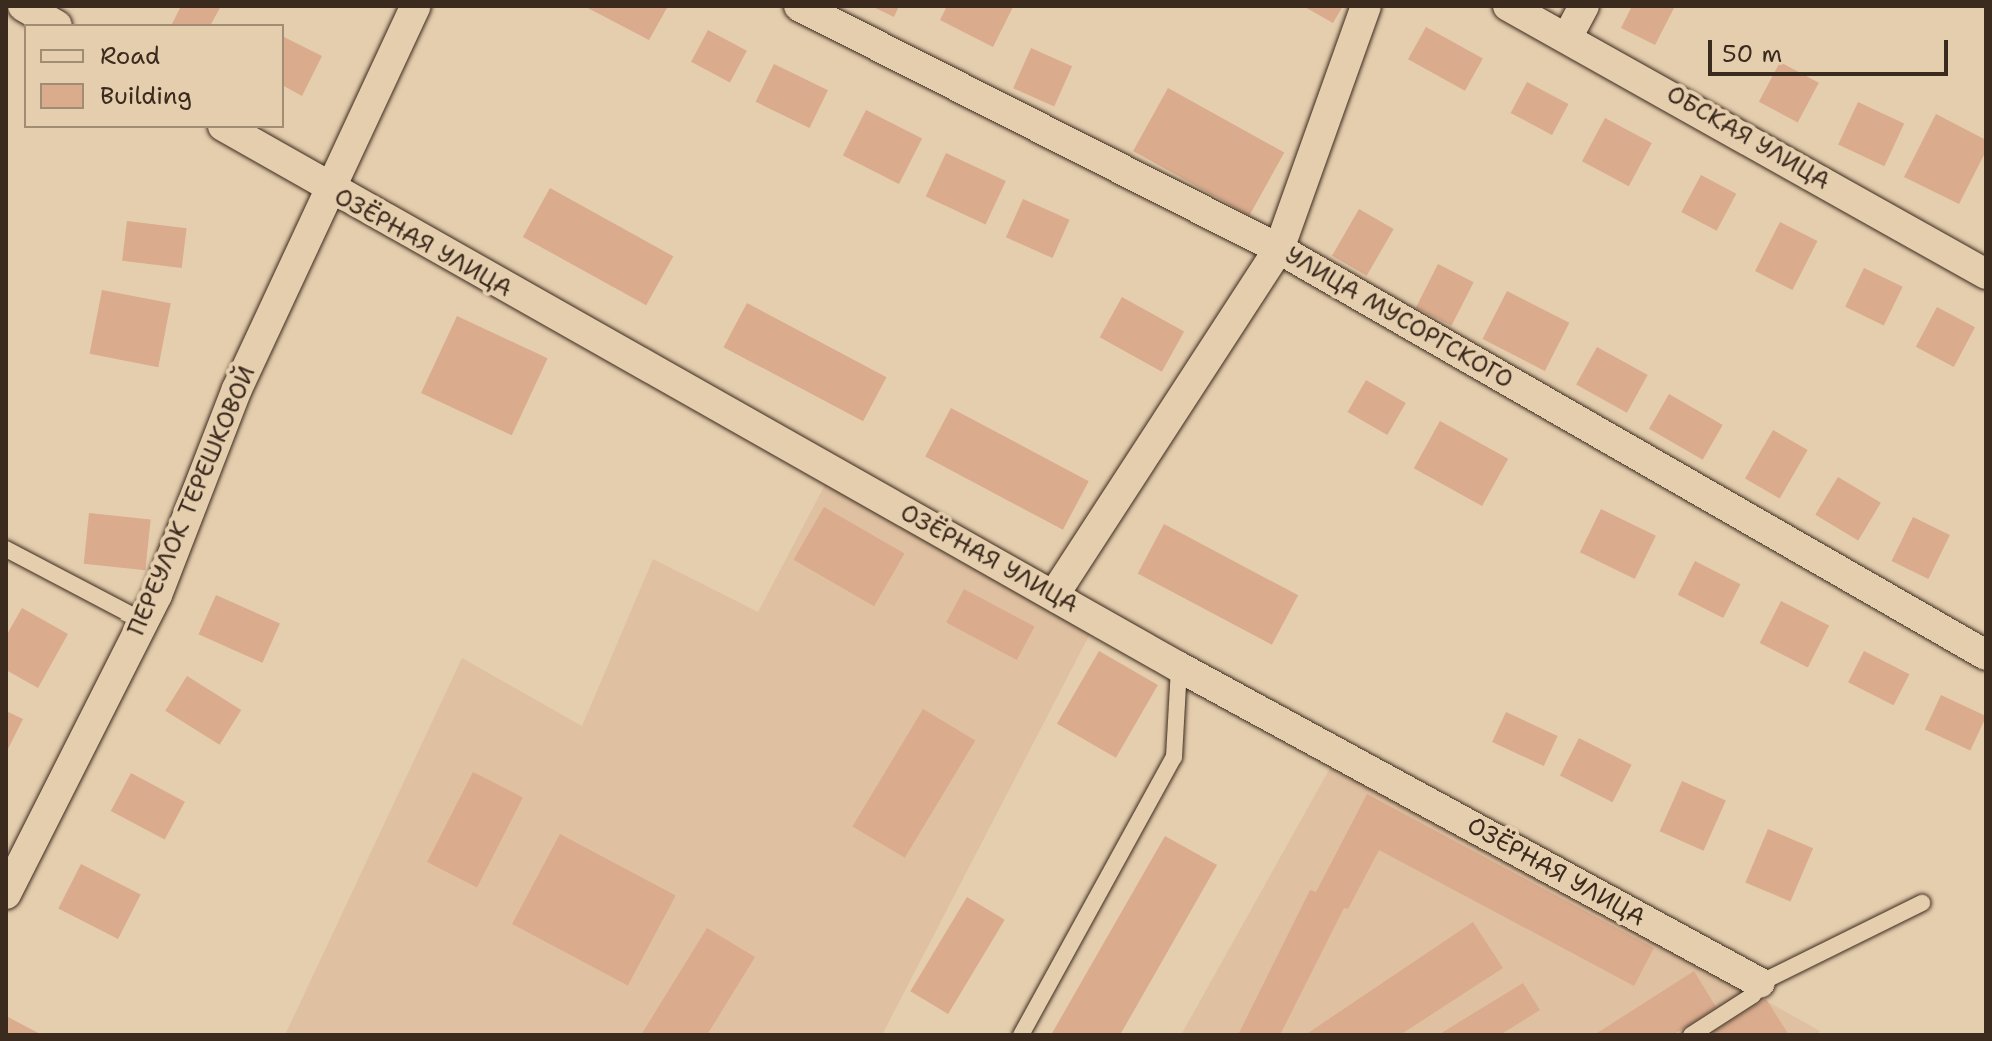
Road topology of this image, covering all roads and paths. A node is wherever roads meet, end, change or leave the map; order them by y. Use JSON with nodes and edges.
{"nodes":[{"id":1,"x":416,"y":6,"type":"edge"},
{"id":2,"x":799,"y":6,"type":"edge"},
{"id":3,"x":1366,"y":6,"type":"edge"},
{"id":4,"x":1508,"y":6,"type":"edge"},
{"id":5,"x":1584,"y":6,"type":"edge"},
{"id":6,"x":28,"y":7,"type":"edge"},
{"id":7,"x":54,"y":24,"type":"edge"},
{"id":8,"x":1568,"y":36,"type":"junction"},
{"id":9,"x":226,"y":128,"type":"edge"},
{"id":10,"x":329,"y":190,"type":"junction"},
{"id":11,"x":1279,"y":249,"type":"junction"},
{"id":12,"x":1986,"y":274,"type":"edge"},
{"id":13,"x":6,"y":549,"type":"edge"},
{"id":14,"x":1054,"y":595,"type":"junction"},
{"id":15,"x":143,"y":621,"type":"junction"},
{"id":16,"x":1986,"y":655,"type":"edge"},
{"id":17,"x":1179,"y":667,"type":"junction"},
{"id":18,"x":6,"y":894,"type":"edge"},
{"id":19,"x":1922,"y":903,"type":"dead end"},
{"id":20,"x":1760,"y":983,"type":"junction"},
{"id":21,"x":1021,"y":1035,"type":"edge"},
{"id":22,"x":1691,"y":1035,"type":"edge"}],
"edges":[{"from":1,"to":10,"type":"street","name":"ПЕРЕУЛОК ТЕРЕШКОВОЙ"},
{"from":2,"to":11,"type":"street","name":"УЛИЦА МУСОРГСКОГО"},
{"from":3,"to":11,"type":"street"},
{"from":4,"to":8,"type":"street","name":"ОБСКАЯ УЛИЦА"},
{"from":5,"to":8,"type":"street"},
{"from":6,"to":7,"type":"street"},
{"from":8,"to":12,"type":"street","name":"ОБСКАЯ УЛИЦА"},
{"from":9,"to":10,"type":"street","name":"ОЗЁРНАЯ УЛИЦА"},
{"from":10,"to":14,"type":"street","name":"ОЗЁРНАЯ УЛИЦА"},
{"from":10,"to":15,"type":"street","name":"ПЕРЕУЛОК ТЕРЕШКОВОЙ"},
{"from":11,"to":14,"type":"street"},
{"from":11,"to":16,"type":"street","name":"УЛИЦА МУСОРГСКОГО"},
{"from":13,"to":15,"type":"lane"},
{"from":14,"to":17,"type":"street","name":"ОЗЁРНАЯ УЛИЦА"},
{"from":15,"to":18,"type":"street","name":"ПЕРЕУЛОК ТЕРЕШКОВОЙ"},
{"from":17,"to":20,"type":"street","name":"ОЗЁРНАЯ УЛИЦА"},
{"from":17,"to":21,"type":"lane"},
{"from":19,"to":20,"type":"lane"},
{"from":20,"to":22,"type":"lane"}]}
